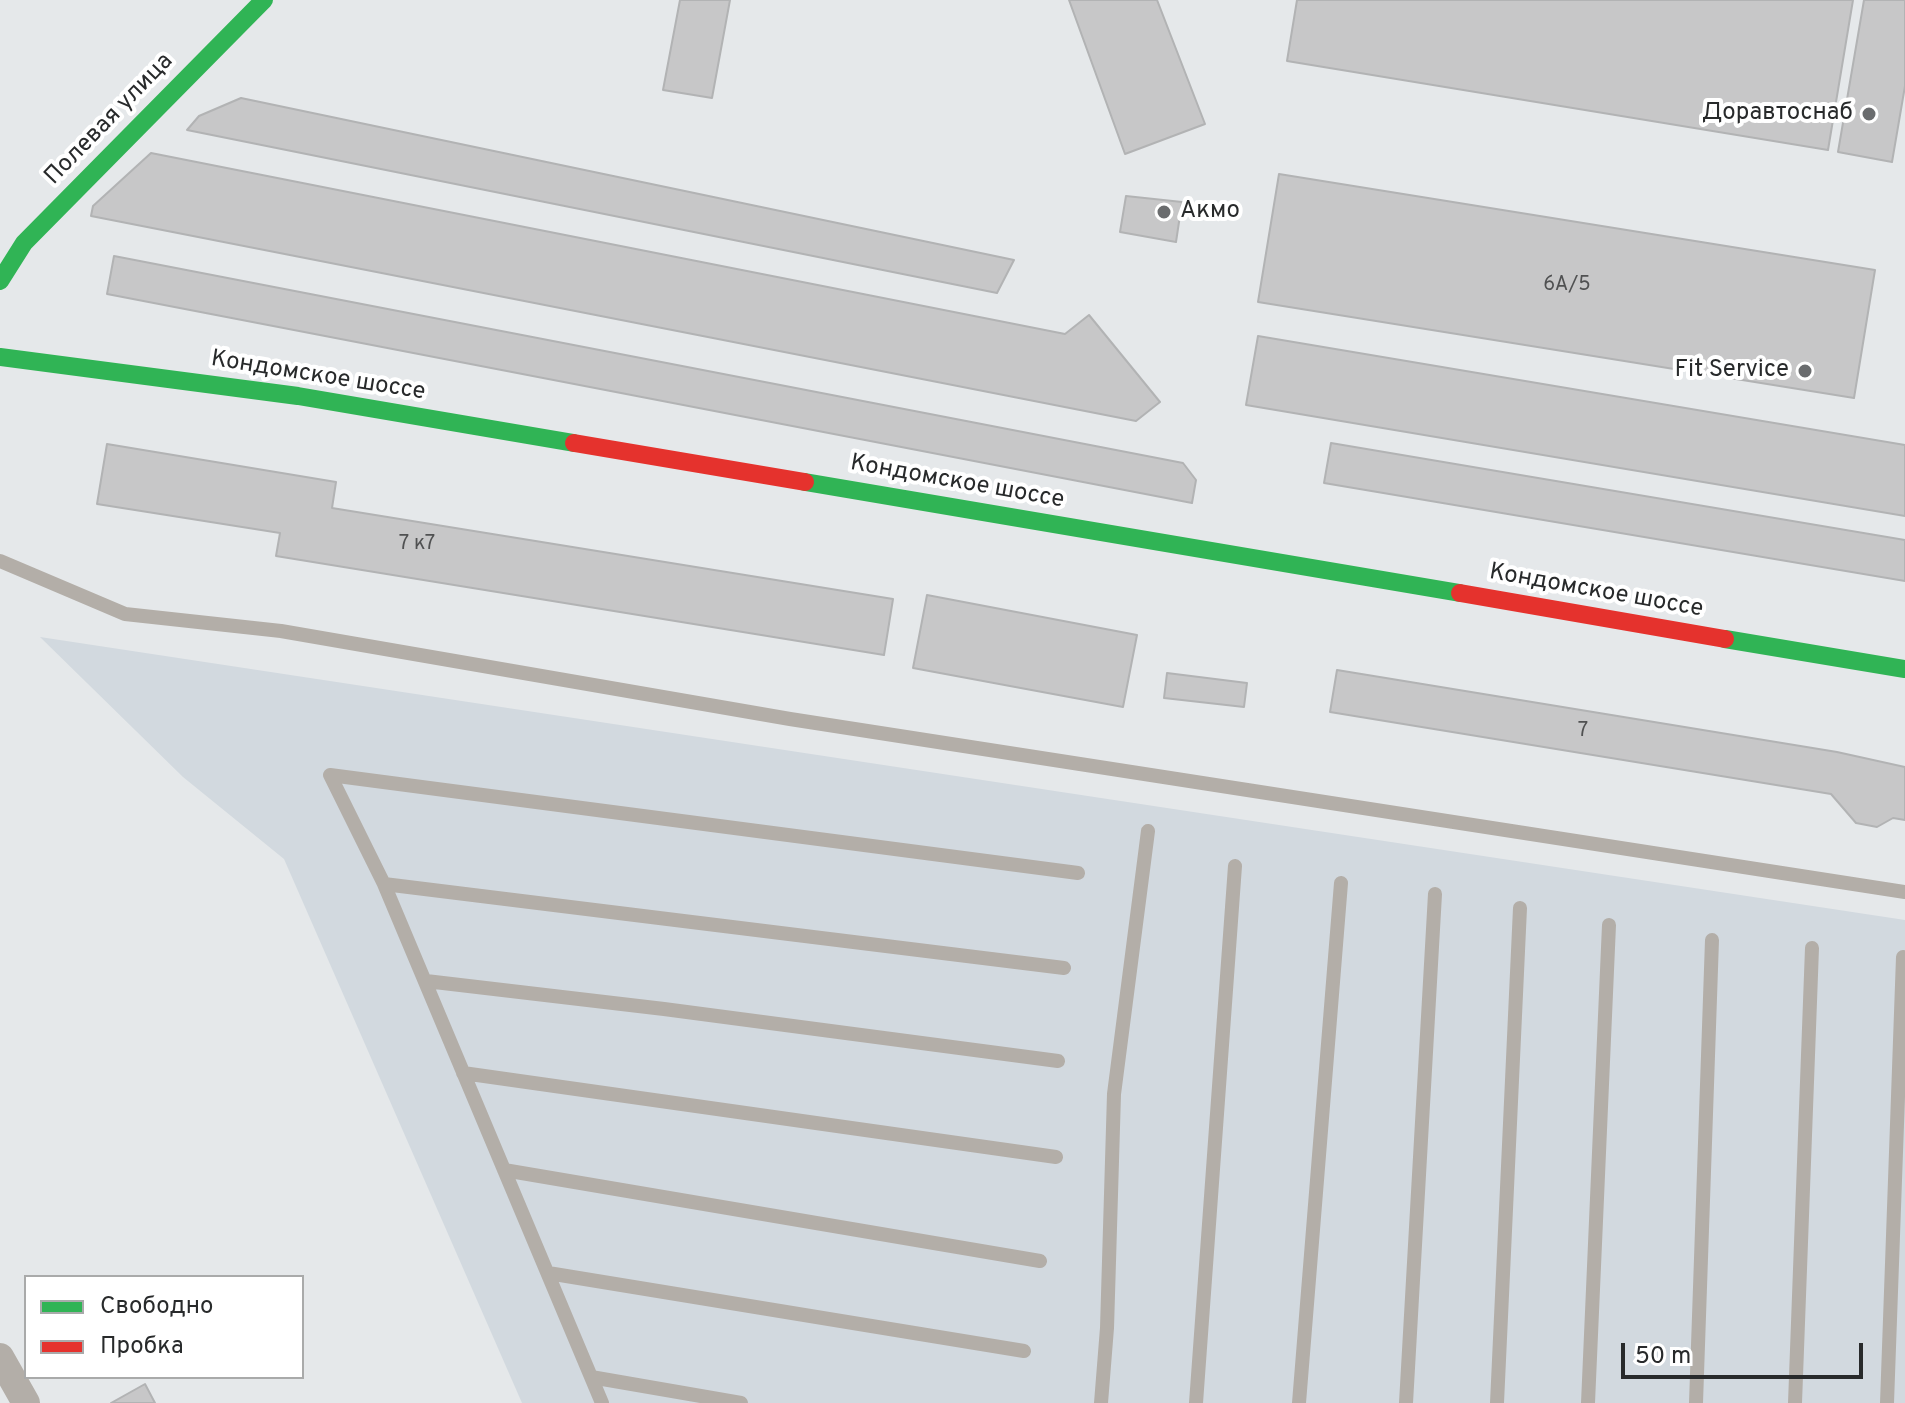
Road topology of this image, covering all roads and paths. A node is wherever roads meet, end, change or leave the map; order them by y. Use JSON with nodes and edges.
{"nodes":[{"id":1,"x":264,"y":0,"type":"edge"},
{"id":2,"x":0,"y":281,"type":"edge"},
{"id":3,"x":0,"y":357,"type":"edge"},
{"id":4,"x":0,"y":561,"type":"edge"},
{"id":5,"x":1905,"y":669,"type":"edge"},
{"id":6,"x":1148,"y":831,"type":"dead end"},
{"id":7,"x":1235,"y":866,"type":"dead end"},
{"id":8,"x":1078,"y":873,"type":"dead end"},
{"id":9,"x":1341,"y":883,"type":"dead end"},
{"id":10,"x":384,"y":884,"type":"junction"},
{"id":11,"x":1905,"y":892,"type":"edge"},
{"id":12,"x":1435,"y":894,"type":"dead end"},
{"id":13,"x":1520,"y":908,"type":"dead end"},
{"id":14,"x":1609,"y":925,"type":"dead end"},
{"id":15,"x":1712,"y":940,"type":"dead end"},
{"id":16,"x":1812,"y":948,"type":"dead end"},
{"id":17,"x":1903,"y":957,"type":"dead end"},
{"id":18,"x":1064,"y":968,"type":"dead end"},
{"id":19,"x":426,"y":981,"type":"junction"},
{"id":20,"x":1058,"y":1061,"type":"dead end"},
{"id":21,"x":463,"y":1073,"type":"junction"},
{"id":22,"x":1056,"y":1157,"type":"dead end"},
{"id":23,"x":504,"y":1170,"type":"junction"},
{"id":24,"x":1040,"y":1261,"type":"dead end"},
{"id":25,"x":548,"y":1273,"type":"junction"},
{"id":26,"x":1024,"y":1351,"type":"dead end"},
{"id":27,"x":0,"y":1357,"type":"edge"},
{"id":28,"x":591,"y":1377,"type":"junction"},
{"id":29,"x":26,"y":1403,"type":"edge"},
{"id":30,"x":602,"y":1403,"type":"edge"},
{"id":31,"x":741,"y":1403,"type":"edge"},
{"id":32,"x":1101,"y":1403,"type":"edge"},
{"id":33,"x":1196,"y":1403,"type":"edge"},
{"id":34,"x":1299,"y":1403,"type":"edge"},
{"id":35,"x":1406,"y":1403,"type":"edge"},
{"id":36,"x":1497,"y":1403,"type":"edge"},
{"id":37,"x":1588,"y":1403,"type":"edge"},
{"id":38,"x":1696,"y":1403,"type":"edge"},
{"id":39,"x":1795,"y":1403,"type":"edge"},
{"id":40,"x":1887,"y":1403,"type":"edge"}],
"edges":[{"from":1,"to":2,"type":"street","name":"Полевая улица"},
{"from":3,"to":5,"type":"street","name":"Кондомское шоссе"},
{"from":4,"to":11,"type":"lane"},
{"from":6,"to":32,"type":"lane"},
{"from":7,"to":33,"type":"lane"},
{"from":8,"to":10,"type":"lane"},
{"from":9,"to":34,"type":"lane"},
{"from":10,"to":18,"type":"lane"},
{"from":10,"to":19,"type":"lane"},
{"from":12,"to":35,"type":"lane"},
{"from":13,"to":36,"type":"lane"},
{"from":14,"to":37,"type":"lane"},
{"from":15,"to":38,"type":"lane"},
{"from":16,"to":39,"type":"lane"},
{"from":17,"to":40,"type":"lane"},
{"from":19,"to":20,"type":"lane"},
{"from":19,"to":21,"type":"lane"},
{"from":21,"to":22,"type":"lane"},
{"from":21,"to":23,"type":"lane"},
{"from":23,"to":24,"type":"lane"},
{"from":23,"to":25,"type":"lane"},
{"from":25,"to":26,"type":"lane"},
{"from":25,"to":28,"type":"lane"},
{"from":27,"to":29,"type":"street"},
{"from":28,"to":30,"type":"lane"},
{"from":28,"to":31,"type":"lane"}]}
